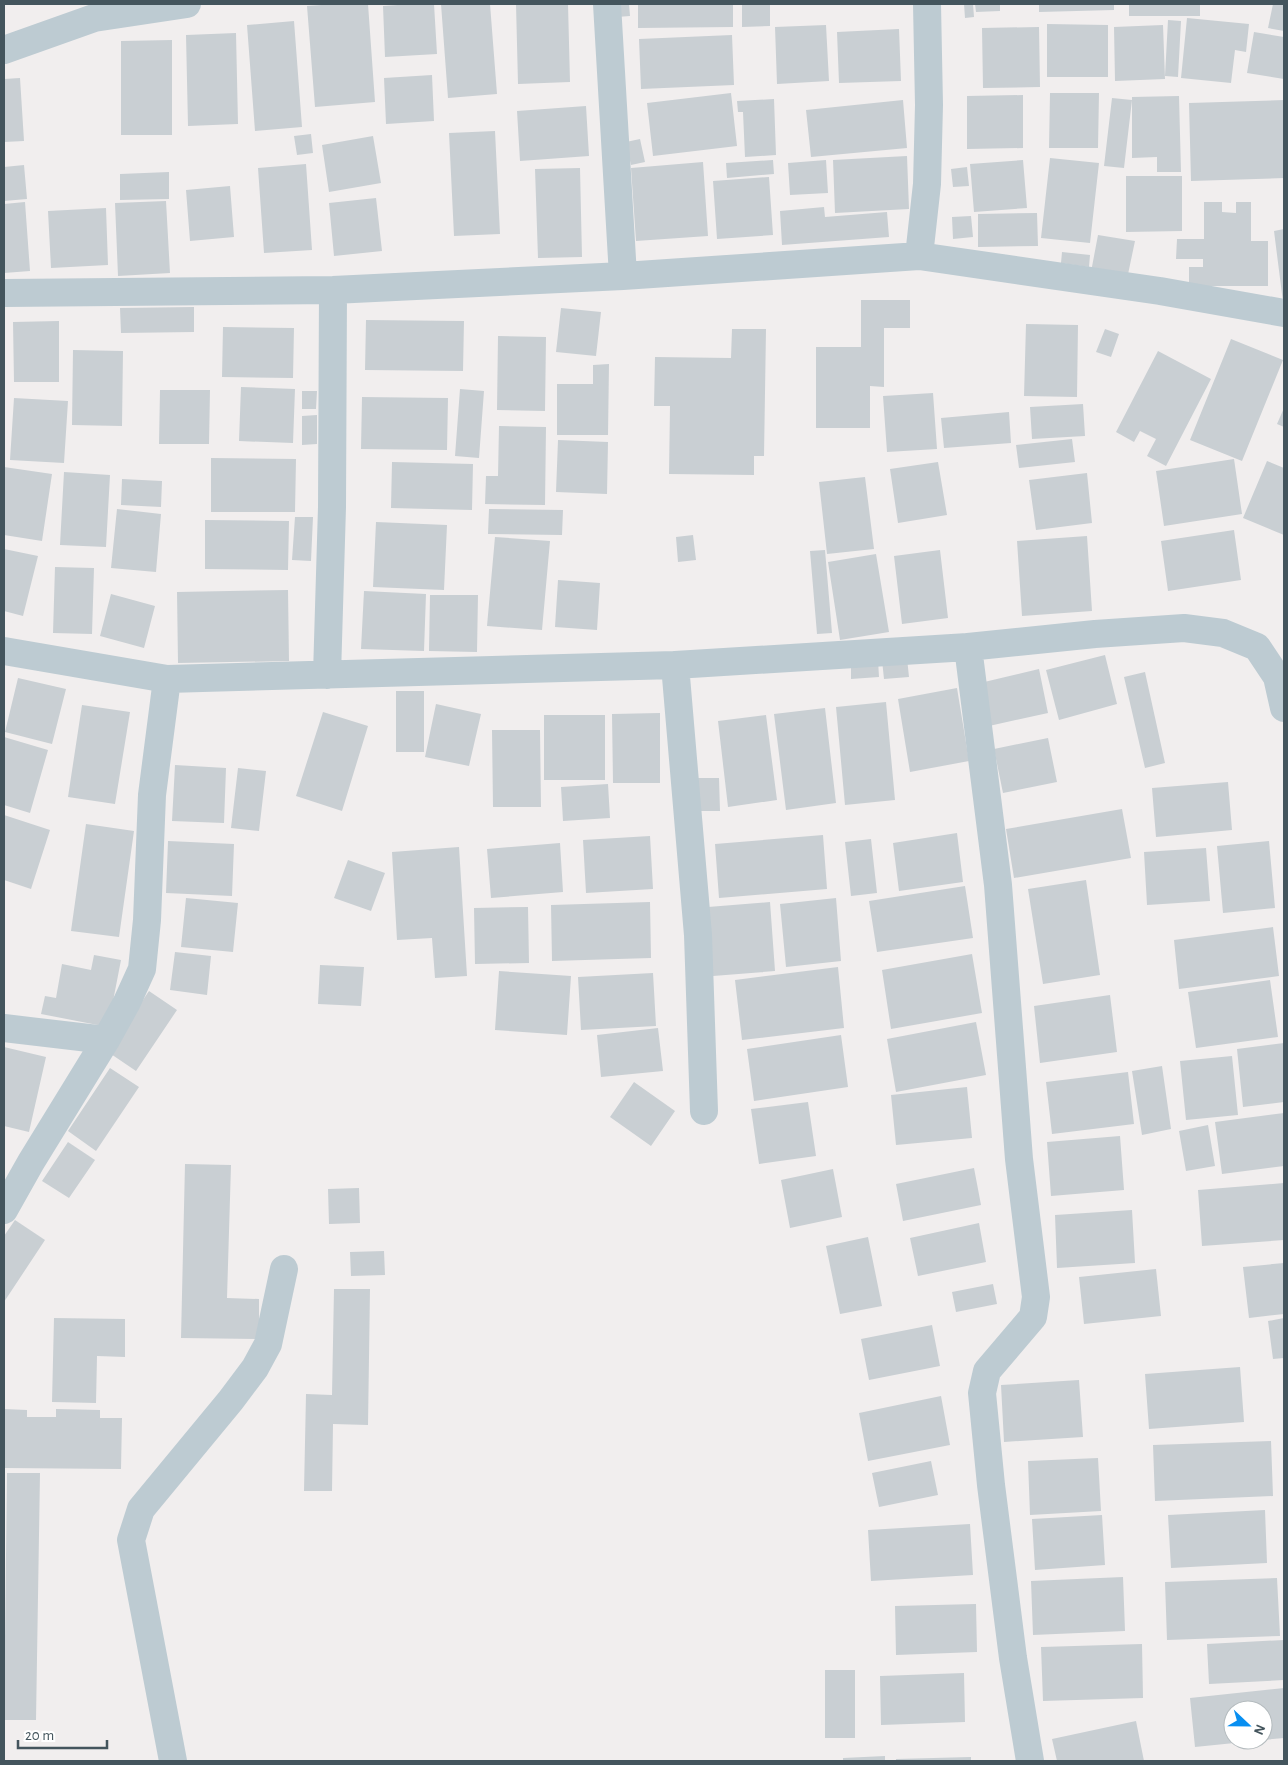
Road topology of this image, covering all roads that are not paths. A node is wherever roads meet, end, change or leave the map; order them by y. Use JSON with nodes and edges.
{"nodes":[{"id":1,"x":187,"y":4,"type":"edge"},
{"id":2,"x":607,"y":4,"type":"edge"},
{"id":3,"x":927,"y":4,"type":"edge"},
{"id":4,"x":94,"y":11,"type":"edge"},
{"id":5,"x":4,"y":50,"type":"edge"},
{"id":6,"x":919,"y":256,"type":"junction"},
{"id":7,"x":623,"y":276,"type":"junction"},
{"id":8,"x":333,"y":290,"type":"junction"},
{"id":9,"x":4,"y":293,"type":"edge"},
{"id":10,"x":1284,"y":313,"type":"edge"},
{"id":11,"x":968,"y":647,"type":"junction"},
{"id":12,"x":4,"y":652,"type":"edge"},
{"id":13,"x":674,"y":665,"type":"junction"},
{"id":14,"x":327,"y":674,"type":"junction"},
{"id":15,"x":167,"y":679,"type":"junction"},
{"id":16,"x":1284,"y":708,"type":"edge"},
{"id":17,"x":4,"y":1028,"type":"edge"},
{"id":18,"x":106,"y":1040,"type":"junction"},
{"id":19,"x":704,"y":1111,"type":"dead end"},
{"id":20,"x":4,"y":1210,"type":"edge"},
{"id":21,"x":284,"y":1269,"type":"dead end"},
{"id":22,"x":173,"y":1761,"type":"edge"},
{"id":23,"x":1030,"y":1761,"type":"edge"}],
"edges":[{"from":1,"to":4,"type":"street"},
{"from":2,"to":7,"type":"street"},
{"from":3,"to":6,"type":"street"},
{"from":4,"to":5,"type":"street"},
{"from":6,"to":7,"type":"street"},
{"from":6,"to":10,"type":"street"},
{"from":7,"to":8,"type":"street"},
{"from":8,"to":9,"type":"street"},
{"from":8,"to":14,"type":"street"},
{"from":11,"to":13,"type":"street"},
{"from":11,"to":16,"type":"street"},
{"from":11,"to":23,"type":"street"},
{"from":12,"to":15,"type":"street"},
{"from":13,"to":14,"type":"street"},
{"from":13,"to":19,"type":"street"},
{"from":14,"to":15,"type":"street"},
{"from":15,"to":18,"type":"street"},
{"from":17,"to":18,"type":"street"},
{"from":18,"to":20,"type":"street"},
{"from":21,"to":22,"type":"street"}]}
